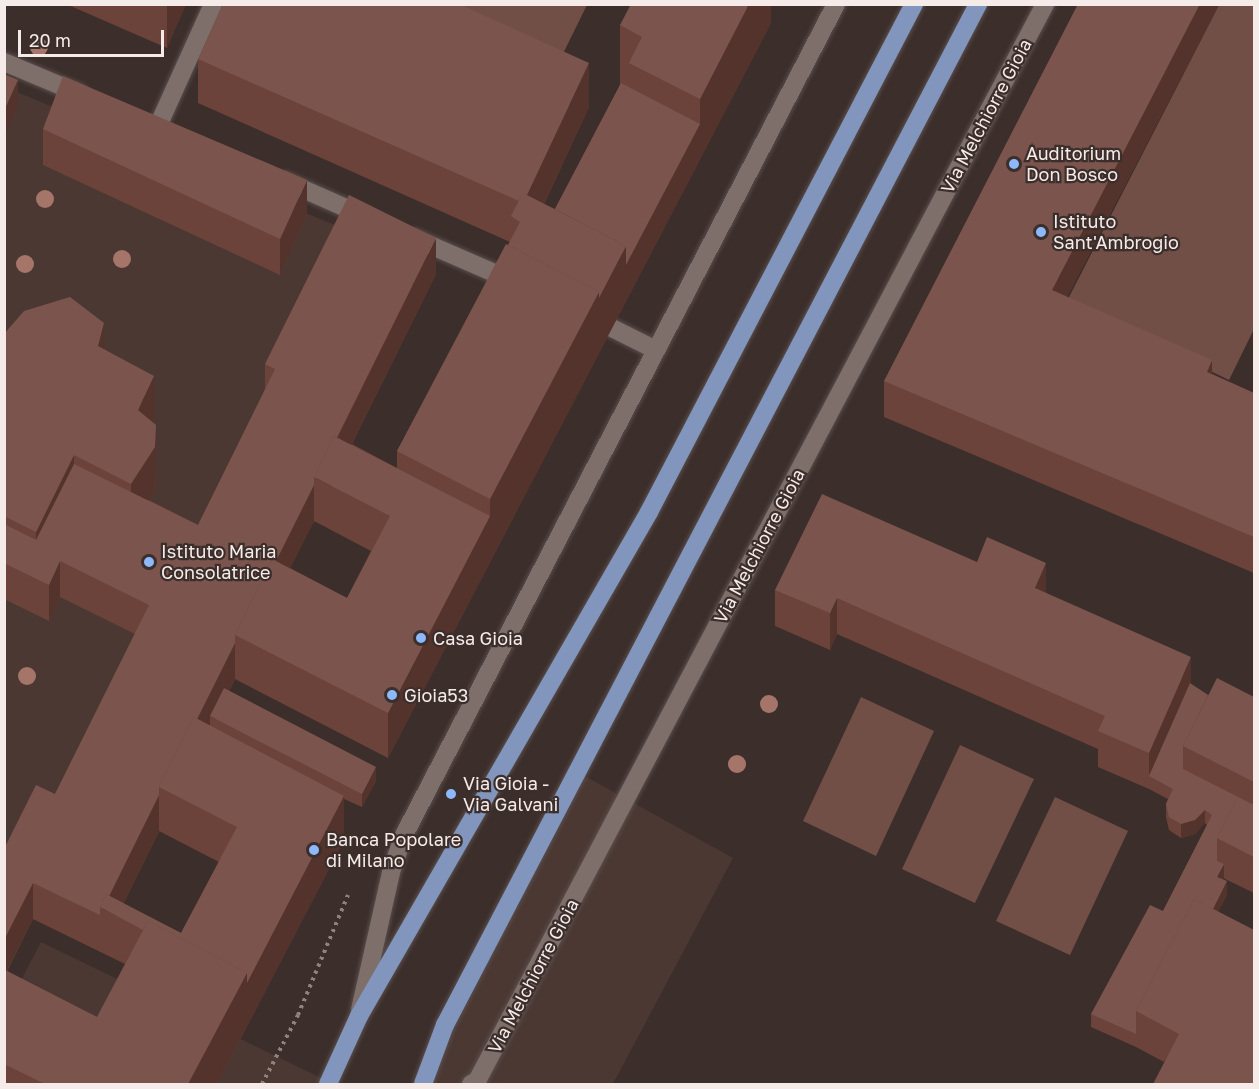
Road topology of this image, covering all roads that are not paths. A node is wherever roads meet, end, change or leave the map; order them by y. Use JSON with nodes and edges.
{"nodes":[{"id":1,"x":213,"y":4,"type":"edge"},
{"id":2,"x":836,"y":4,"type":"edge"},
{"id":3,"x":914,"y":4,"type":"edge"},
{"id":4,"x":978,"y":4,"type":"edge"},
{"id":5,"x":1045,"y":4,"type":"edge"},
{"id":6,"x":4,"y":62,"type":"edge"},
{"id":7,"x":92,"y":99,"type":"edge"},
{"id":8,"x":136,"y":117,"type":"edge"},
{"id":9,"x":158,"y":126,"type":"junction"},
{"id":10,"x":180,"y":135,"type":"edge"},
{"id":11,"x":267,"y":173,"type":"edge"},
{"id":12,"x":517,"y":283,"type":"edge"},
{"id":13,"x":612,"y":328,"type":"dead end"},
{"id":14,"x":656,"y":350,"type":"junction"},
{"id":15,"x":359,"y":1016,"type":"junction"},
{"id":16,"x":328,"y":1084,"type":"edge"},
{"id":17,"x":423,"y":1084,"type":"edge"},
{"id":18,"x":471,"y":1084,"type":"edge"}],
"edges":[{"from":1,"to":9,"type":"street"},
{"from":2,"to":14,"type":"street"},
{"from":3,"to":15,"type":"main road"},
{"from":4,"to":17,"type":"main road"},
{"from":5,"to":18,"type":"street","name":"Via Melchiorre Gioia"},
{"from":6,"to":7,"type":"street"},
{"from":8,"to":9,"type":"street"},
{"from":9,"to":10,"type":"street"},
{"from":11,"to":12,"type":"street"},
{"from":13,"to":14,"type":"street"},
{"from":14,"to":15,"type":"street"},
{"from":15,"to":16,"type":"main road"}]}
